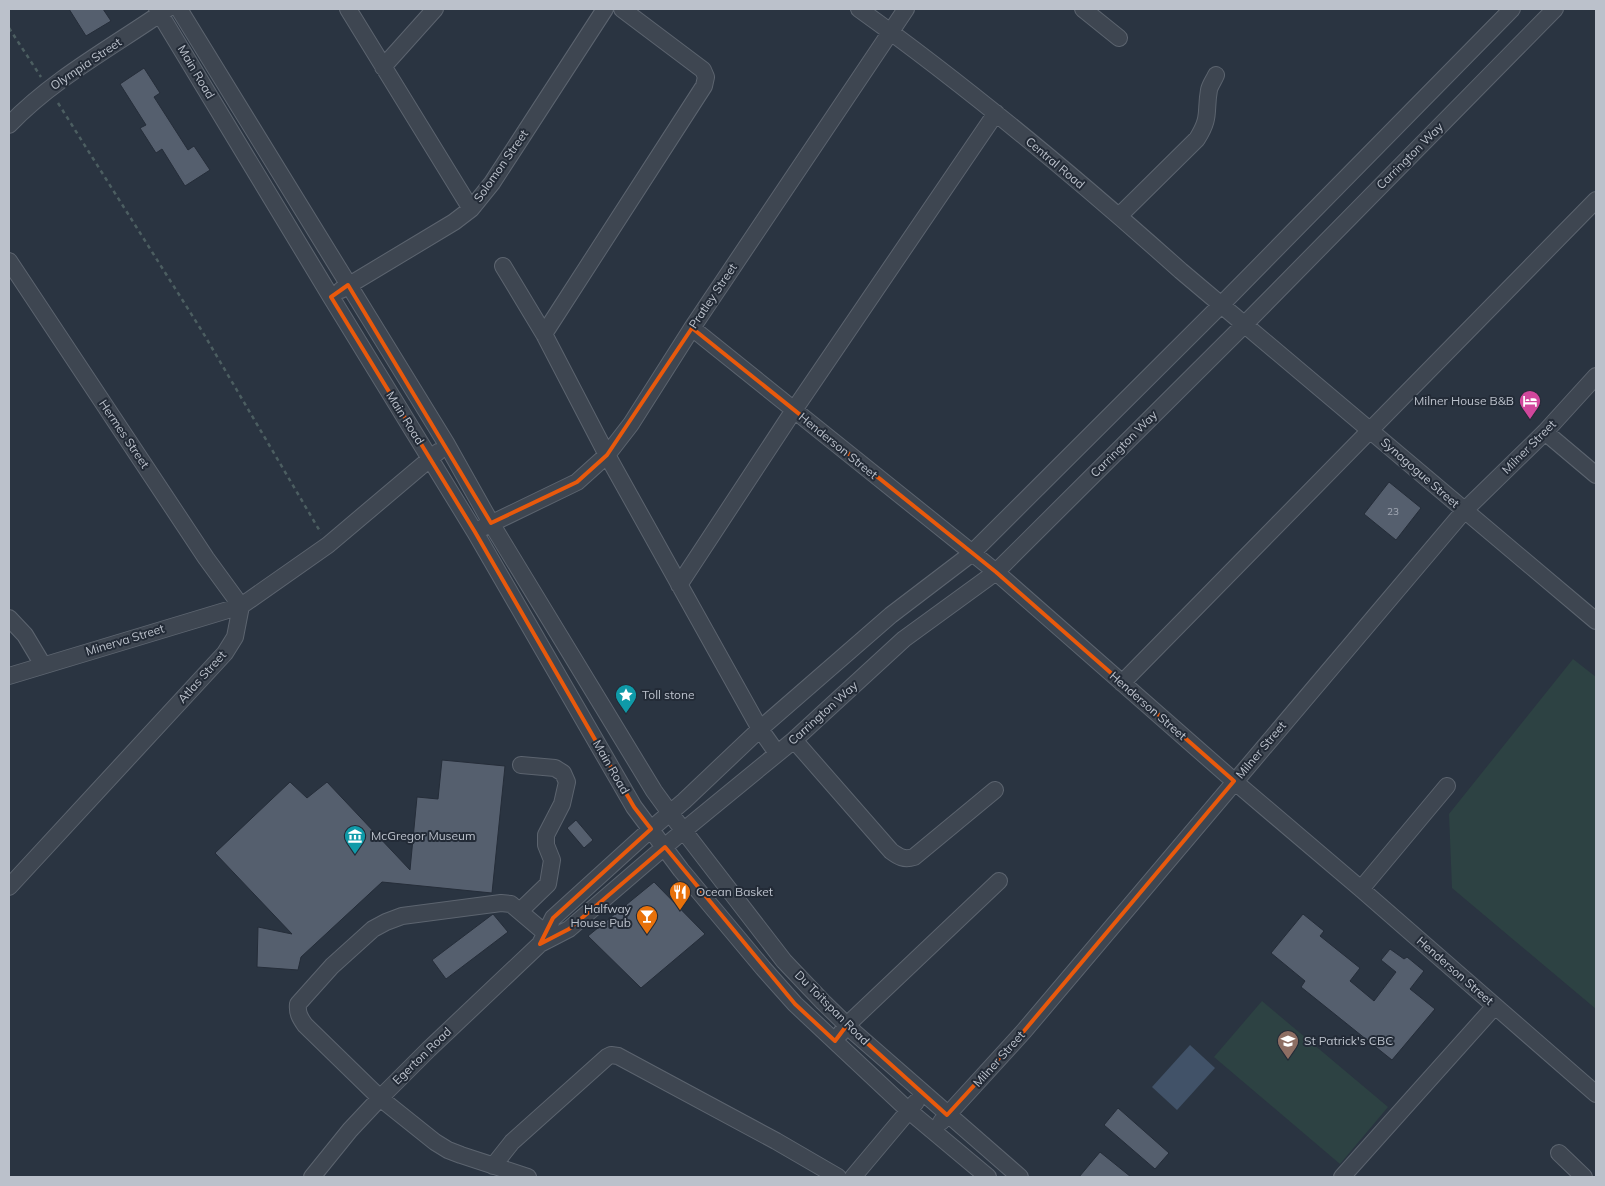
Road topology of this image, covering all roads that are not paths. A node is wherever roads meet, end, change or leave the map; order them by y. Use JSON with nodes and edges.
{"nodes":[{"id":1,"x":178,"y":9,"type":"edge"},
{"id":2,"x":348,"y":9,"type":"edge"},
{"id":3,"x":435,"y":9,"type":"edge"},
{"id":4,"x":605,"y":9,"type":"edge"},
{"id":5,"x":622,"y":9,"type":"edge"},
{"id":6,"x":859,"y":9,"type":"edge"},
{"id":7,"x":906,"y":9,"type":"edge"},
{"id":8,"x":1083,"y":9,"type":"edge"},
{"id":9,"x":1512,"y":9,"type":"edge"},
{"id":10,"x":1555,"y":9,"type":"edge"},
{"id":11,"x":162,"y":10,"type":"edge"},
{"id":12,"x":890,"y":30,"type":"junction"},
{"id":13,"x":1119,"y":38,"type":"dead end"},
{"id":14,"x":383,"y":67,"type":"junction"},
{"id":15,"x":1216,"y":75,"type":"dead end"},
{"id":16,"x":996,"y":113,"type":"junction"},
{"id":17,"x":9,"y":125,"type":"edge"},
{"id":18,"x":1596,"y":200,"type":"edge"},
{"id":19,"x":471,"y":209,"type":"junction"},
{"id":20,"x":1119,"y":216,"type":"junction"},
{"id":21,"x":9,"y":261,"type":"edge"},
{"id":22,"x":503,"y":266,"type":"dead end"},
{"id":23,"x":348,"y":285,"type":"junction"},
{"id":24,"x":331,"y":297,"type":"junction"},
{"id":25,"x":1221,"y":305,"type":"junction"},
{"id":26,"x":1244,"y":325,"type":"junction"},
{"id":27,"x":692,"y":328,"type":"junction"},
{"id":28,"x":544,"y":334,"type":"junction"},
{"id":29,"x":1596,"y":376,"type":"edge"},
{"id":30,"x":794,"y":410,"type":"junction"},
{"id":31,"x":1371,"y":431,"type":"junction"},
{"id":32,"x":1544,"y":432,"type":"junction"},
{"id":33,"x":446,"y":443,"type":"junction"},
{"id":34,"x":608,"y":455,"type":"junction"},
{"id":35,"x":431,"y":459,"type":"junction"},
{"id":36,"x":1596,"y":475,"type":"edge"},
{"id":37,"x":1464,"y":511,"type":"junction"},
{"id":38,"x":491,"y":523,"type":"junction"},
{"id":39,"x":475,"y":532,"type":"junction"},
{"id":40,"x":972,"y":554,"type":"junction"},
{"id":41,"x":996,"y":572,"type":"junction"},
{"id":42,"x":679,"y":585,"type":"junction"},
{"id":43,"x":241,"y":606,"type":"junction"},
{"id":44,"x":9,"y":618,"type":"edge"},
{"id":45,"x":1596,"y":621,"type":"edge"},
{"id":46,"x":43,"y":665,"type":"junction"},
{"id":47,"x":9,"y":676,"type":"edge"},
{"id":48,"x":1122,"y":683,"type":"junction"},
{"id":49,"x":760,"y":729,"type":"junction"},
{"id":50,"x":794,"y":740,"type":"junction"},
{"id":51,"x":777,"y":753,"type":"junction"},
{"id":52,"x":521,"y":765,"type":"dead end"},
{"id":53,"x":1234,"y":781,"type":"junction"},
{"id":54,"x":1447,"y":786,"type":"dead end"},
{"id":55,"x":995,"y":790,"type":"dead end"},
{"id":56,"x":670,"y":813,"type":"junction"},
{"id":57,"x":651,"y":829,"type":"junction"},
{"id":58,"x":683,"y":831,"type":"junction"},
{"id":59,"x":665,"y":847,"type":"junction"},
{"id":60,"x":999,"y":881,"type":"dead end"},
{"id":61,"x":9,"y":887,"type":"edge"},
{"id":62,"x":1361,"y":889,"type":"junction"},
{"id":63,"x":520,"y":911,"type":"junction"},
{"id":64,"x":546,"y":938,"type":"junction"},
{"id":65,"x":1495,"y":1006,"type":"junction"},
{"id":66,"x":847,"y":1025,"type":"junction"},
{"id":67,"x":835,"y":1041,"type":"junction"},
{"id":68,"x":924,"y":1093,"type":"junction"},
{"id":69,"x":1596,"y":1094,"type":"edge"},
{"id":70,"x":380,"y":1098,"type":"junction"},
{"id":71,"x":908,"y":1110,"type":"junction"},
{"id":72,"x":948,"y":1114,"type":"junction"},
{"id":73,"x":934,"y":1132,"type":"junction"},
{"id":74,"x":1559,"y":1153,"type":"dead end"},
{"id":75,"x":493,"y":1166,"type":"junction"},
{"id":76,"x":312,"y":1177,"type":"edge"},
{"id":77,"x":528,"y":1177,"type":"edge"},
{"id":78,"x":838,"y":1177,"type":"edge"},
{"id":79,"x":853,"y":1177,"type":"edge"},
{"id":80,"x":988,"y":1177,"type":"edge"},
{"id":81,"x":1020,"y":1177,"type":"edge"},
{"id":82,"x":1342,"y":1177,"type":"edge"},
{"id":83,"x":1584,"y":1177,"type":"edge"}],
"edges":[{"from":1,"to":23,"type":"street","name":"Main Road"},
{"from":2,"to":14,"type":"street"},
{"from":3,"to":14,"type":"street"},
{"from":4,"to":19,"type":"street","name":"Solomon Street"},
{"from":5,"to":28,"type":"street"},
{"from":6,"to":12,"type":"street","name":"Central Road"},
{"from":7,"to":12,"type":"street","name":"Pratley Street"},
{"from":8,"to":13,"type":"street"},
{"from":9,"to":25,"type":"street"},
{"from":10,"to":26,"type":"street","name":"Carrington Way"},
{"from":11,"to":17,"type":"street","name":"Olympia Street"},
{"from":11,"to":24,"type":"street","name":"Main Road"},
{"from":12,"to":16,"type":"street","name":"Central Road"},
{"from":12,"to":27,"type":"street","name":"Pratley Street"},
{"from":14,"to":19,"type":"street"},
{"from":15,"to":20,"type":"street"},
{"from":16,"to":20,"type":"street","name":"Central Road"},
{"from":16,"to":30,"type":"street"},
{"from":18,"to":31,"type":"street"},
{"from":19,"to":23,"type":"street","name":"Solomon Street"},
{"from":20,"to":25,"type":"street","name":"Central Road"},
{"from":21,"to":43,"type":"street","name":"Hermes Street"},
{"from":22,"to":28,"type":"street"},
{"from":23,"to":24,"type":"street","name":"Solomon Street"},
{"from":23,"to":33,"type":"street","name":"Main Road"},
{"from":24,"to":35,"type":"street","name":"Main Road"},
{"from":25,"to":26,"type":"street","name":"Central Road"},
{"from":25,"to":40,"type":"street"},
{"from":26,"to":31,"type":"street","name":"Synagogue Street"},
{"from":26,"to":41,"type":"street","name":"Carrington Way"},
{"from":27,"to":30,"type":"street","name":"Henderson Street"},
{"from":27,"to":34,"type":"street","name":"Pratley Street"},
{"from":28,"to":34,"type":"street"},
{"from":29,"to":32,"type":"street","name":"Milner Street"},
{"from":30,"to":40,"type":"street","name":"Henderson Street"},
{"from":30,"to":42,"type":"street"},
{"from":31,"to":37,"type":"street","name":"Synagogue Street"},
{"from":31,"to":48,"type":"street"},
{"from":32,"to":36,"type":"street"},
{"from":32,"to":37,"type":"street","name":"Milner Street"},
{"from":33,"to":35,"type":"street"},
{"from":33,"to":38,"type":"street","name":"Main Road"},
{"from":34,"to":38,"type":"street","name":"Pratley Street"},
{"from":34,"to":42,"type":"street"},
{"from":35,"to":39,"type":"street","name":"Main Road"},
{"from":35,"to":43,"type":"street"},
{"from":37,"to":45,"type":"street","name":"Synagogue Street"},
{"from":37,"to":53,"type":"street","name":"Milner Street"},
{"from":38,"to":39,"type":"street","name":"Pratley Street"},
{"from":38,"to":56,"type":"street","name":"Main Road"},
{"from":39,"to":57,"type":"street","name":"Main Road"},
{"from":40,"to":41,"type":"street","name":"Henderson Street"},
{"from":40,"to":49,"type":"street"},
{"from":41,"to":48,"type":"street","name":"Henderson Street"},
{"from":41,"to":50,"type":"street","name":"Carrington Way"},
{"from":42,"to":49,"type":"street"},
{"from":43,"to":46,"type":"street","name":"Minerva Street"},
{"from":43,"to":61,"type":"street","name":"Atlas Street"},
{"from":44,"to":46,"type":"street"},
{"from":46,"to":47,"type":"street","name":"Minerva Street"},
{"from":48,"to":53,"type":"street","name":"Henderson Street"},
{"from":49,"to":51,"type":"street"},
{"from":49,"to":56,"type":"street"},
{"from":50,"to":51,"type":"street","name":"Carrington Way"},
{"from":50,"to":55,"type":"street"},
{"from":51,"to":58,"type":"street","name":"Carrington Way"},
{"from":52,"to":63,"type":"street"},
{"from":53,"to":62,"type":"street","name":"Henderson Street"},
{"from":53,"to":72,"type":"street","name":"Milner Street"},
{"from":54,"to":62,"type":"street"},
{"from":56,"to":57,"type":"street"},
{"from":56,"to":58,"type":"street","name":"Du Toitspan Road"},
{"from":57,"to":59,"type":"street","name":"Du Toitspan Road"},
{"from":57,"to":64,"type":"street","name":"Egerton Road"},
{"from":58,"to":59,"type":"street","name":"Carrington Way"},
{"from":58,"to":66,"type":"street","name":"Du Toitspan Road"},
{"from":59,"to":64,"type":"street","name":"Egerton Road"},
{"from":59,"to":67,"type":"street","name":"Du Toitspan Road"},
{"from":60,"to":66,"type":"street"},
{"from":62,"to":65,"type":"street","name":"Henderson Street"},
{"from":63,"to":64,"type":"street"},
{"from":63,"to":70,"type":"street"},
{"from":64,"to":70,"type":"street","name":"Egerton Road"},
{"from":65,"to":69,"type":"street","name":"Henderson Street"},
{"from":65,"to":82,"type":"street"},
{"from":66,"to":67,"type":"street"},
{"from":66,"to":68,"type":"street","name":"Du Toitspan Road"},
{"from":67,"to":71,"type":"street","name":"Du Toitspan Road"},
{"from":68,"to":71,"type":"street"},
{"from":68,"to":72,"type":"street","name":"Du Toitspan Road"},
{"from":70,"to":75,"type":"street"},
{"from":70,"to":76,"type":"street","name":"Egerton Road"},
{"from":71,"to":73,"type":"street","name":"Du Toitspan Road"},
{"from":71,"to":79,"type":"street"},
{"from":72,"to":73,"type":"street","name":"Milner Street"},
{"from":72,"to":81,"type":"street","name":"Du Toitspan Road"},
{"from":73,"to":80,"type":"street","name":"Du Toitspan Road"},
{"from":74,"to":83,"type":"street"},
{"from":75,"to":77,"type":"street"},
{"from":75,"to":78,"type":"street"}]}
